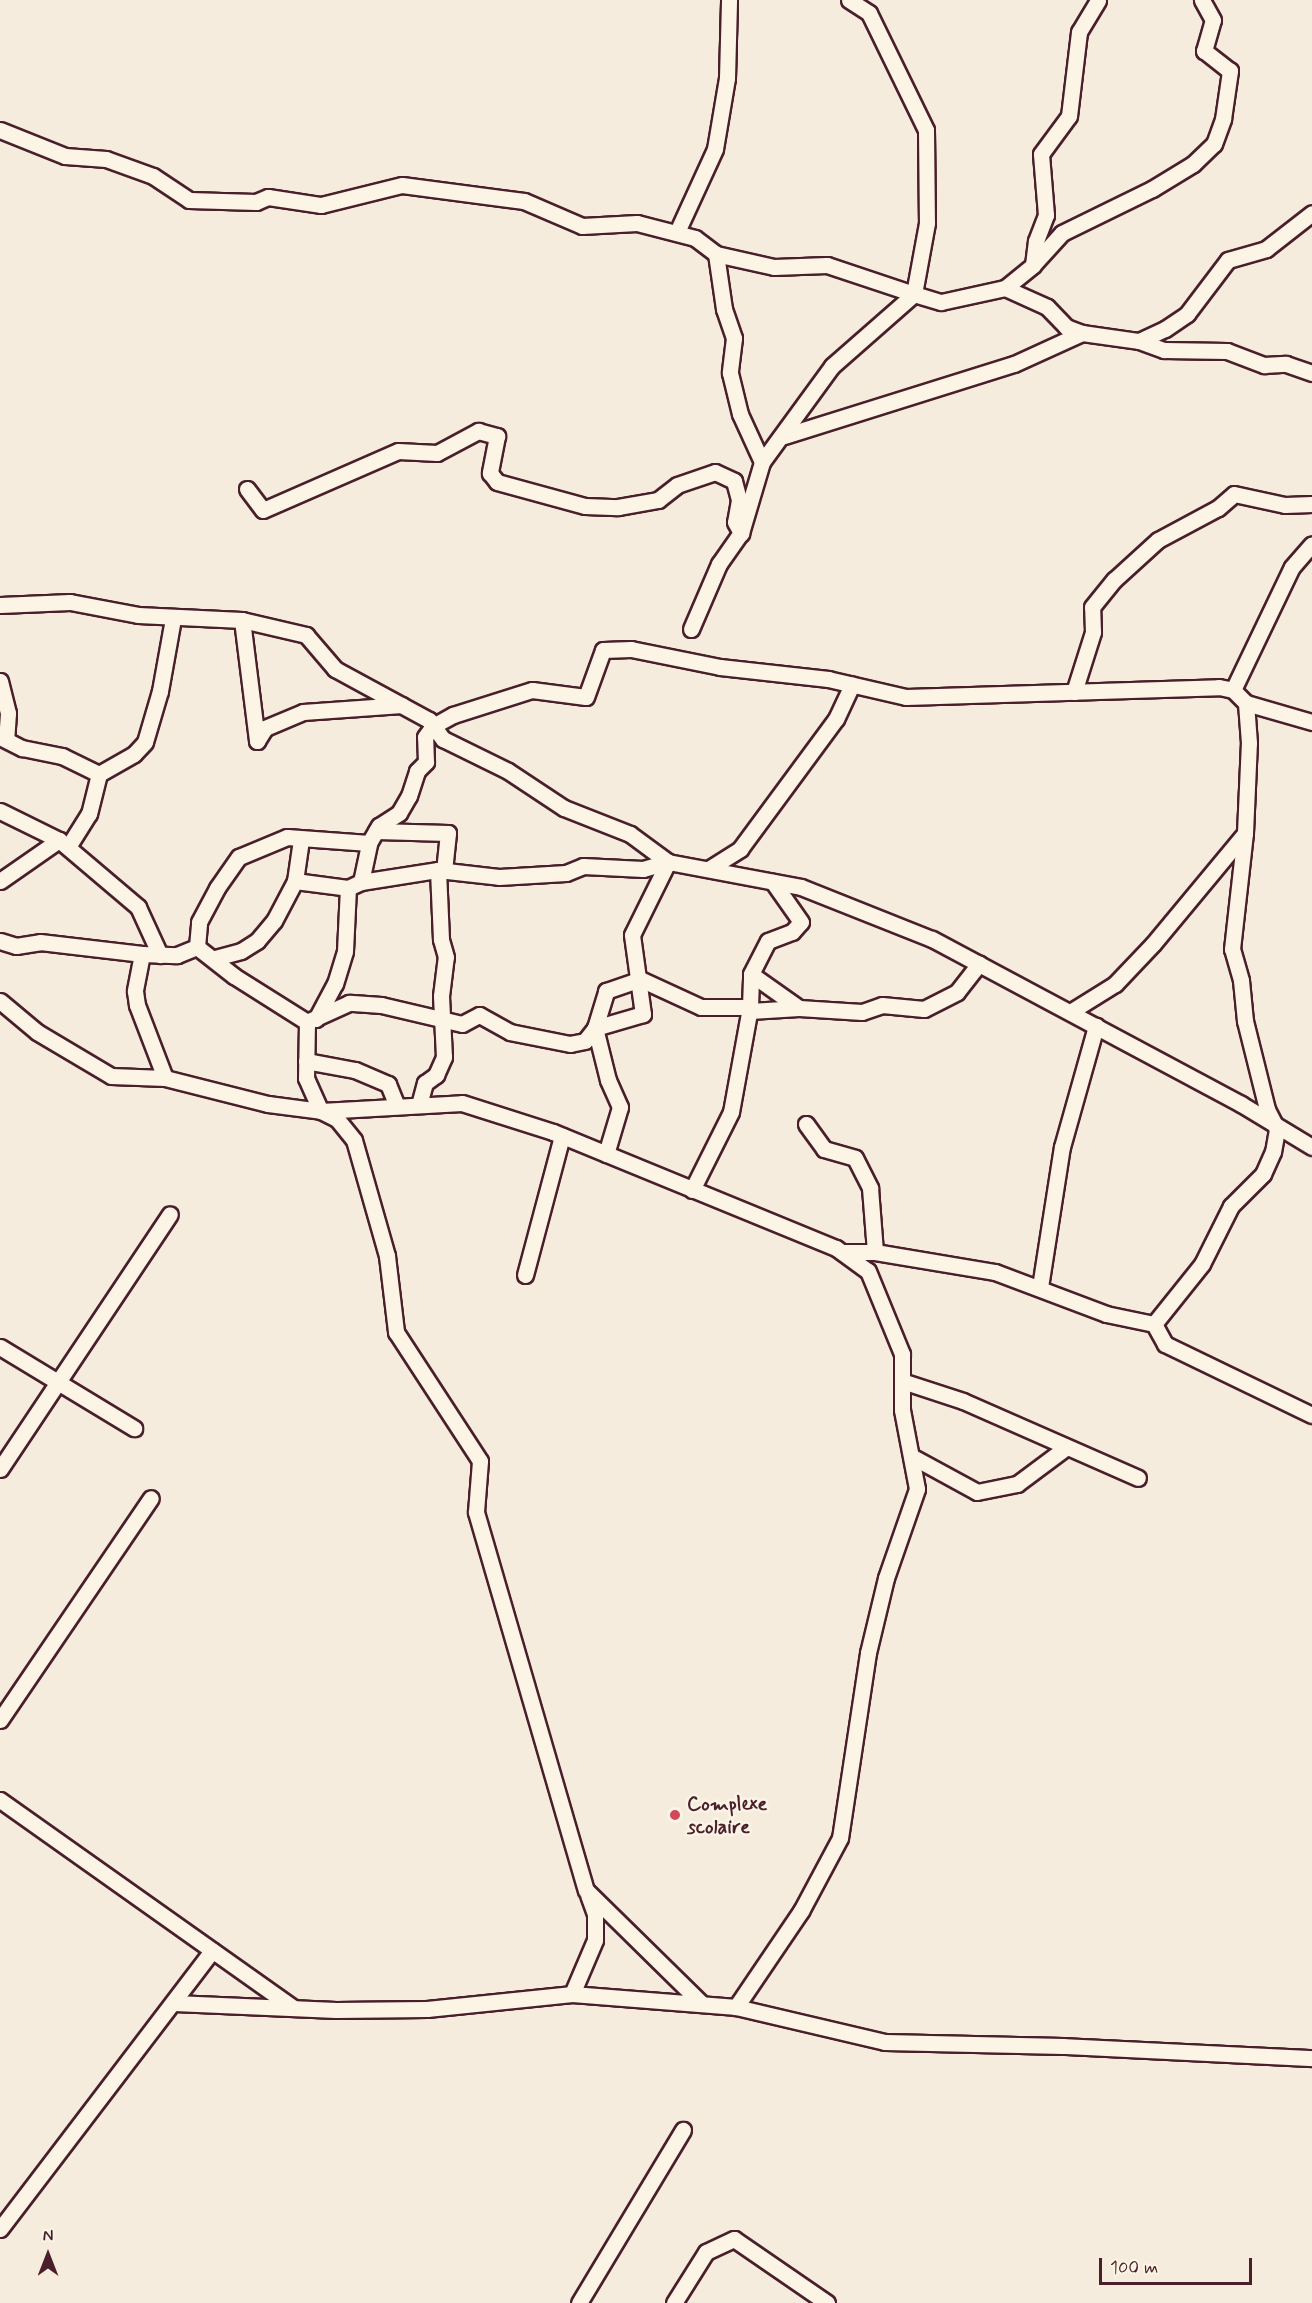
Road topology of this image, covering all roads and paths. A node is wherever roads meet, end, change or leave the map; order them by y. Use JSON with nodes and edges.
{"nodes":[{"id":1,"x":729,"y":0,"type":"edge"},
{"id":2,"x":849,"y":0,"type":"edge"},
{"id":3,"x":1098,"y":0,"type":"edge"},
{"id":4,"x":1202,"y":0,"type":"edge"},
{"id":5,"x":0,"y":130,"type":"edge"},
{"id":6,"x":1312,"y":213,"type":"edge"},
{"id":7,"x":677,"y":232,"type":"junction"},
{"id":8,"x":716,"y":255,"type":"junction"},
{"id":9,"x":1033,"y":265,"type":"junction"},
{"id":10,"x":1005,"y":288,"type":"junction"},
{"id":11,"x":914,"y":294,"type":"junction"},
{"id":12,"x":1082,"y":333,"type":"junction"},
{"id":13,"x":1139,"y":340,"type":"junction"},
{"id":14,"x":1312,"y":373,"type":"edge"},
{"id":15,"x":784,"y":436,"type":"junction"},
{"id":16,"x":762,"y":462,"type":"junction"},
{"id":17,"x":247,"y":489,"type":"dead end"},
{"id":18,"x":1312,"y":504,"type":"edge"},
{"id":19,"x":741,"y":533,"type":"junction"},
{"id":20,"x":1312,"y":544,"type":"edge"},
{"id":21,"x":0,"y":605,"type":"edge"},
{"id":22,"x":173,"y":619,"type":"junction"},
{"id":23,"x":242,"y":620,"type":"junction"},
{"id":24,"x":691,"y":630,"type":"dead end"},
{"id":25,"x":0,"y":681,"type":"edge"},
{"id":26,"x":852,"y":685,"type":"junction"},
{"id":27,"x":1233,"y":690,"type":"junction"},
{"id":28,"x":1074,"y":692,"type":"junction"},
{"id":29,"x":1246,"y":703,"type":"junction"},
{"id":30,"x":402,"y":705,"type":"junction"},
{"id":31,"x":1312,"y":722,"type":"edge"},
{"id":32,"x":433,"y":726,"type":"junction"},
{"id":33,"x":3,"y":738,"type":"edge"},
{"id":34,"x":99,"y":774,"type":"junction"},
{"id":35,"x":0,"y":811,"type":"edge"},
{"id":36,"x":1245,"y":833,"type":"junction"},
{"id":37,"x":372,"y":837,"type":"junction"},
{"id":38,"x":301,"y":840,"type":"junction"},
{"id":39,"x":64,"y":844,"type":"junction"},
{"id":40,"x":668,"y":862,"type":"junction"},
{"id":41,"x":710,"y":868,"type":"junction"},
{"id":42,"x":441,"y":870,"type":"junction"},
{"id":43,"x":295,"y":880,"type":"junction"},
{"id":44,"x":0,"y":881,"type":"edge"},
{"id":45,"x":773,"y":882,"type":"junction"},
{"id":46,"x":354,"y":885,"type":"junction"},
{"id":47,"x":0,"y":941,"type":"edge"},
{"id":48,"x":197,"y":947,"type":"junction"},
{"id":49,"x":142,"y":954,"type":"junction"},
{"id":50,"x":160,"y":955,"type":"junction"},
{"id":51,"x":215,"y":958,"type":"junction"},
{"id":52,"x":979,"y":964,"type":"junction"},
{"id":53,"x":751,"y":974,"type":"junction"},
{"id":54,"x":640,"y":979,"type":"junction"},
{"id":55,"x":0,"y":1001,"type":"edge"},
{"id":56,"x":799,"y":1008,"type":"junction"},
{"id":57,"x":750,"y":1009,"type":"junction"},
{"id":58,"x":1070,"y":1012,"type":"junction"},
{"id":59,"x":444,"y":1019,"type":"junction"},
{"id":60,"x":311,"y":1020,"type":"junction"},
{"id":61,"x":1096,"y":1026,"type":"junction"},
{"id":62,"x":596,"y":1028,"type":"junction"},
{"id":63,"x":306,"y":1061,"type":"junction"},
{"id":64,"x":165,"y":1078,"type":"junction"},
{"id":65,"x":419,"y":1105,"type":"junction"},
{"id":66,"x":397,"y":1106,"type":"junction"},
{"id":67,"x":321,"y":1111,"type":"junction"},
{"id":68,"x":806,"y":1124,"type":"dead end"},
{"id":69,"x":1277,"y":1129,"type":"junction"},
{"id":70,"x":562,"y":1136,"type":"junction"},
{"id":71,"x":1312,"y":1147,"type":"edge"},
{"id":72,"x":606,"y":1154,"type":"junction"},
{"id":73,"x":692,"y":1190,"type":"junction"},
{"id":74,"x":170,"y":1214,"type":"dead end"},
{"id":75,"x":843,"y":1252,"type":"junction"},
{"id":76,"x":875,"y":1252,"type":"junction"},
{"id":77,"x":525,"y":1275,"type":"dead end"},
{"id":78,"x":1040,"y":1287,"type":"junction"},
{"id":79,"x":1154,"y":1323,"type":"junction"},
{"id":80,"x":0,"y":1347,"type":"edge"},
{"id":81,"x":58,"y":1381,"type":"junction"},
{"id":82,"x":902,"y":1381,"type":"junction"},
{"id":83,"x":1312,"y":1415,"type":"edge"},
{"id":84,"x":134,"y":1428,"type":"dead end"},
{"id":85,"x":1064,"y":1449,"type":"junction"},
{"id":86,"x":911,"y":1456,"type":"junction"},
{"id":87,"x":0,"y":1469,"type":"edge"},
{"id":88,"x":1138,"y":1478,"type":"dead end"},
{"id":89,"x":150,"y":1498,"type":"dead end"},
{"id":90,"x":0,"y":1720,"type":"edge"},
{"id":91,"x":0,"y":1800,"type":"edge"},
{"id":92,"x":585,"y":1890,"type":"junction"},
{"id":93,"x":212,"y":1951,"type":"junction"},
{"id":94,"x":572,"y":1994,"type":"junction"},
{"id":95,"x":700,"y":2002,"type":"junction"},
{"id":96,"x":174,"y":2003,"type":"junction"},
{"id":97,"x":736,"y":2007,"type":"junction"},
{"id":98,"x":294,"y":2008,"type":"junction"},
{"id":99,"x":1312,"y":2058,"type":"edge"},
{"id":100,"x":683,"y":2130,"type":"dead end"},
{"id":101,"x":0,"y":2229,"type":"edge"},
{"id":102,"x":579,"y":2303,"type":"edge"},
{"id":103,"x":674,"y":2303,"type":"edge"},
{"id":104,"x":827,"y":2303,"type":"edge"}],
"edges":[{"from":1,"to":7,"type":"street"},
{"from":2,"to":11,"type":"street"},
{"from":3,"to":9,"type":"street"},
{"from":4,"to":9,"type":"street"},
{"from":5,"to":7,"type":"street"},
{"from":6,"to":13,"type":"street"},
{"from":7,"to":8,"type":"street"},
{"from":8,"to":11,"type":"street"},
{"from":8,"to":16,"type":"street"},
{"from":9,"to":10,"type":"street"},
{"from":10,"to":11,"type":"street"},
{"from":10,"to":12,"type":"street"},
{"from":11,"to":15,"type":"street"},
{"from":12,"to":13,"type":"street"},
{"from":12,"to":15,"type":"street"},
{"from":13,"to":14,"type":"street"},
{"from":15,"to":16,"type":"street"},
{"from":16,"to":19,"type":"street"},
{"from":17,"to":19,"type":"street"},
{"from":18,"to":28,"type":"street"},
{"from":19,"to":24,"type":"street"},
{"from":20,"to":27,"type":"street"},
{"from":21,"to":22,"type":"street"},
{"from":22,"to":23,"type":"street"},
{"from":22,"to":34,"type":"street"},
{"from":23,"to":30,"type":"street"},
{"from":23,"to":30,"type":"street"},
{"from":25,"to":33,"type":"street"},
{"from":26,"to":28,"type":"street"},
{"from":26,"to":32,"type":"street"},
{"from":26,"to":41,"type":"street"},
{"from":27,"to":28,"type":"street"},
{"from":27,"to":29,"type":"street"},
{"from":29,"to":31,"type":"street"},
{"from":29,"to":36,"type":"street"},
{"from":30,"to":32,"type":"street"},
{"from":32,"to":37,"type":"street"},
{"from":32,"to":40,"type":"street"},
{"from":33,"to":34,"type":"street"},
{"from":34,"to":39,"type":"street"},
{"from":35,"to":39,"type":"street"},
{"from":36,"to":58,"type":"street"},
{"from":36,"to":69,"type":"street"},
{"from":37,"to":38,"type":"street"},
{"from":37,"to":42,"type":"street"},
{"from":37,"to":46,"type":"street"},
{"from":38,"to":43,"type":"street"},
{"from":38,"to":48,"type":"street"},
{"from":39,"to":44,"type":"street"},
{"from":39,"to":50,"type":"street"},
{"from":40,"to":41,"type":"street"},
{"from":40,"to":42,"type":"street"},
{"from":40,"to":54,"type":"street"},
{"from":41,"to":45,"type":"street"},
{"from":42,"to":46,"type":"street"},
{"from":42,"to":59,"type":"street"},
{"from":43,"to":46,"type":"street"},
{"from":43,"to":51,"type":"street"},
{"from":45,"to":52,"type":"street"},
{"from":45,"to":53,"type":"street"},
{"from":46,"to":60,"type":"street"},
{"from":47,"to":49,"type":"street"},
{"from":48,"to":50,"type":"street"},
{"from":48,"to":51,"type":"street"},
{"from":49,"to":50,"type":"street"},
{"from":49,"to":64,"type":"street"},
{"from":51,"to":60,"type":"street"},
{"from":52,"to":56,"type":"street"},
{"from":52,"to":58,"type":"street"},
{"from":53,"to":56,"type":"street"},
{"from":53,"to":57,"type":"street"},
{"from":54,"to":57,"type":"street"},
{"from":54,"to":62,"type":"street"},
{"from":54,"to":62,"type":"street"},
{"from":55,"to":64,"type":"street"},
{"from":56,"to":57,"type":"street"},
{"from":57,"to":73,"type":"street"},
{"from":58,"to":61,"type":"street"},
{"from":59,"to":60,"type":"street"},
{"from":59,"to":62,"type":"street"},
{"from":59,"to":65,"type":"street"},
{"from":60,"to":63,"type":"street"},
{"from":61,"to":69,"type":"street"},
{"from":61,"to":78,"type":"street"},
{"from":62,"to":72,"type":"street"},
{"from":63,"to":66,"type":"street"},
{"from":63,"to":67,"type":"street"},
{"from":64,"to":67,"type":"street"},
{"from":65,"to":66,"type":"street"},
{"from":65,"to":70,"type":"street"},
{"from":66,"to":67,"type":"street"},
{"from":67,"to":92,"type":"street"},
{"from":68,"to":76,"type":"street"},
{"from":69,"to":71,"type":"street"},
{"from":69,"to":79,"type":"street"},
{"from":70,"to":72,"type":"street"},
{"from":70,"to":77,"type":"street"},
{"from":72,"to":73,"type":"street"},
{"from":73,"to":75,"type":"street"},
{"from":74,"to":81,"type":"street"},
{"from":75,"to":76,"type":"street"},
{"from":75,"to":82,"type":"street"},
{"from":76,"to":78,"type":"street"},
{"from":78,"to":79,"type":"street"},
{"from":79,"to":83,"type":"street"},
{"from":80,"to":81,"type":"street"},
{"from":81,"to":84,"type":"street"},
{"from":81,"to":87,"type":"street"},
{"from":82,"to":85,"type":"street"},
{"from":82,"to":86,"type":"street"},
{"from":85,"to":86,"type":"street"},
{"from":85,"to":88,"type":"street"},
{"from":86,"to":97,"type":"street"},
{"from":89,"to":90,"type":"street"},
{"from":91,"to":93,"type":"street"},
{"from":92,"to":94,"type":"street"},
{"from":92,"to":95,"type":"street"},
{"from":93,"to":96,"type":"street"},
{"from":93,"to":98,"type":"street"},
{"from":94,"to":95,"type":"street"},
{"from":94,"to":98,"type":"street"},
{"from":95,"to":97,"type":"street"},
{"from":96,"to":98,"type":"street"},
{"from":96,"to":101,"type":"street"},
{"from":97,"to":99,"type":"street"},
{"from":100,"to":102,"type":"street"},
{"from":103,"to":104,"type":"street"}]}
